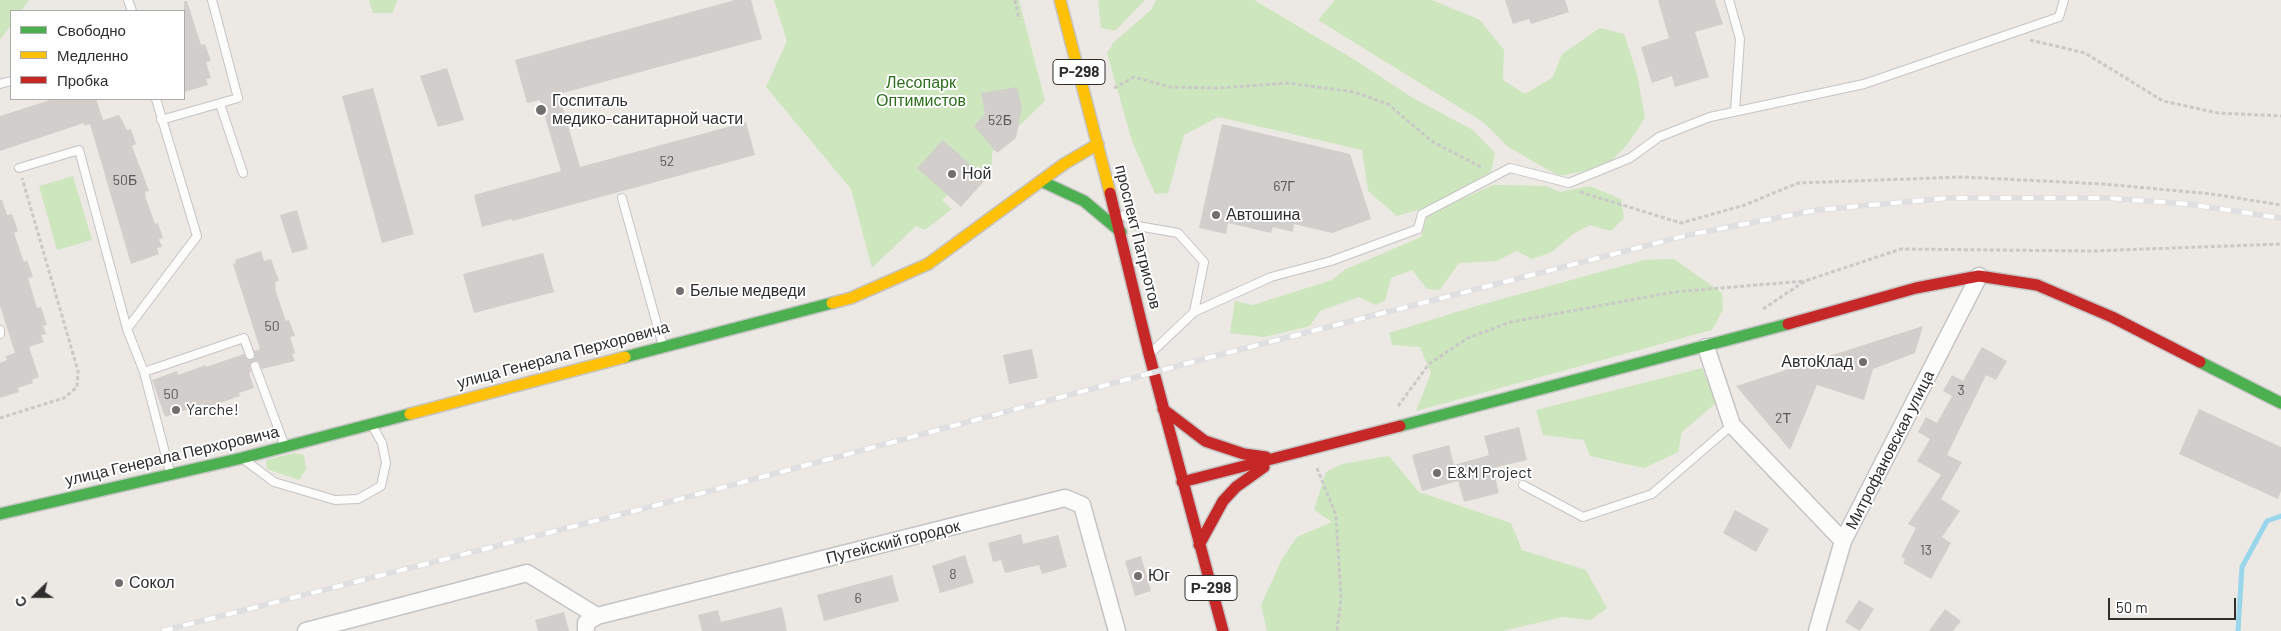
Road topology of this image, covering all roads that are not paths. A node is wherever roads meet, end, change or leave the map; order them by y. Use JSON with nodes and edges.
{"nodes":[{"id":1,"x":212,"y":0,"type":"edge"},
{"id":2,"x":1060,"y":0,"type":"edge"},
{"id":3,"x":1729,"y":0,"type":"edge"},
{"id":4,"x":2064,"y":0,"type":"edge"},
{"id":5,"x":156,"y":100,"type":"edge"},
{"id":6,"x":220,"y":104,"type":"junction"},
{"id":7,"x":1735,"y":111,"type":"junction"},
{"id":8,"x":161,"y":120,"type":"junction"},
{"id":9,"x":1098,"y":144,"type":"junction"},
{"id":10,"x":19,"y":168,"type":"road end"},
{"id":11,"x":243,"y":173,"type":"dead end"},
{"id":12,"x":1041,"y":181,"type":"junction"},
{"id":13,"x":622,"y":198,"type":"dead end"},
{"id":14,"x":1115,"y":208,"type":"junction"},
{"id":15,"x":1121,"y":232,"type":"junction"},
{"id":16,"x":1979,"y":276,"type":"junction"},
{"id":17,"x":1194,"y":312,"type":"junction"},
{"id":18,"x":127,"y":329,"type":"junction"},
{"id":19,"x":0,"y":330,"type":"edge"},
{"id":20,"x":0,"y":334,"type":"edge"},
{"id":21,"x":663,"y":346,"type":"junction"},
{"id":22,"x":1706,"y":347,"type":"junction"},
{"id":23,"x":1149,"y":354,"type":"junction"},
{"id":24,"x":250,"y":355,"type":"dead end"},
{"id":25,"x":255,"y":366,"type":"dead end"},
{"id":26,"x":144,"y":372,"type":"junction"},
{"id":27,"x":2281,"y":403,"type":"edge"},
{"id":28,"x":1163,"y":409,"type":"junction"},
{"id":29,"x":371,"y":423,"type":"junction"},
{"id":30,"x":1732,"y":425,"type":"junction"},
{"id":31,"x":285,"y":446,"type":"junction"},
{"id":32,"x":242,"y":458,"type":"junction"},
{"id":33,"x":1277,"y":458,"type":"junction"},
{"id":34,"x":171,"y":474,"type":"junction"},
{"id":35,"x":1182,"y":482,"type":"junction"},
{"id":36,"x":1523,"y":485,"type":"dead end"},
{"id":37,"x":0,"y":502,"type":"edge"},
{"id":38,"x":5,"y":512,"type":"edge"},
{"id":39,"x":1843,"y":541,"type":"junction"},
{"id":40,"x":1199,"y":545,"type":"junction"},
{"id":41,"x":597,"y":616,"type":"junction"},
{"id":42,"x":306,"y":631,"type":"edge"},
{"id":43,"x":586,"y":631,"type":"edge"},
{"id":44,"x":1117,"y":631,"type":"edge"},
{"id":45,"x":1223,"y":631,"type":"edge"},
{"id":46,"x":1817,"y":631,"type":"edge"}],
"edges":[{"from":1,"to":6,"type":"lane"},
{"from":2,"to":9,"type":"main road","name":"проспект Патриотов","number":"Р-298"},
{"from":3,"to":7,"type":"lane"},
{"from":4,"to":7,"type":"lane"},
{"from":5,"to":8,"type":"lane"},
{"from":6,"to":8,"type":"lane"},
{"from":6,"to":11,"type":"lane"},
{"from":7,"to":17,"type":"lane"},
{"from":8,"to":18,"type":"lane"},
{"from":9,"to":12,"type":"main road","name":"улица Генерала Перхоровича"},
{"from":9,"to":14,"type":"main road","name":"проспект Патриотов","number":"Р-298"},
{"from":10,"to":18,"type":"lane"},
{"from":12,"to":15,"type":"main road"},
{"from":12,"to":21,"type":"main road","name":"улица Генерала Перхоровича"},
{"from":13,"to":21,"type":"lane"},
{"from":14,"to":15,"type":"main road","name":"проспект Патриотов","number":"Р-298"},
{"from":14,"to":17,"type":"lane"},
{"from":15,"to":23,"type":"main road","name":"проспект Патриотов","number":"Р-298"},
{"from":16,"to":22,"type":"main road"},
{"from":16,"to":27,"type":"main road"},
{"from":16,"to":39,"type":"street","name":"Митрофановская улица"},
{"from":17,"to":23,"type":"lane"},
{"from":18,"to":26,"type":"lane"},
{"from":19,"to":20,"type":"lane"},
{"from":21,"to":29,"type":"main road","name":"улица Генерала Перхоровича"},
{"from":22,"to":30,"type":"street"},
{"from":22,"to":33,"type":"main road"},
{"from":23,"to":28,"type":"main road","name":"проспект Патриотов","number":"Р-298"},
{"from":24,"to":26,"type":"lane"},
{"from":25,"to":31,"type":"lane"},
{"from":26,"to":34,"type":"lane"},
{"from":28,"to":33,"type":"main road"},
{"from":28,"to":35,"type":"main road","name":"проспект Патриотов","number":"Р-298"},
{"from":29,"to":31,"type":"main road","name":"улица Генерала Перхоровича"},
{"from":29,"to":32,"type":"lane"},
{"from":30,"to":36,"type":"lane"},
{"from":30,"to":39,"type":"street"},
{"from":31,"to":32,"type":"main road","name":"улица Генерала Перхоровича"},
{"from":32,"to":34,"type":"main road","name":"улица Генерала Перхоровича"},
{"from":33,"to":35,"type":"main road"},
{"from":33,"to":40,"type":"main road"},
{"from":34,"to":38,"type":"main road","name":"улица Генерала Перхоровича"},
{"from":35,"to":40,"type":"main road","number":"Р-298"},
{"from":37,"to":38,"type":"lane"},
{"from":39,"to":46,"type":"street","name":"Митрофановская улица"},
{"from":40,"to":45,"type":"main road","number":"Р-298"},
{"from":41,"to":42,"type":"street"},
{"from":41,"to":43,"type":"street"},
{"from":41,"to":44,"type":"street","name":"Путейский городок"}]}
